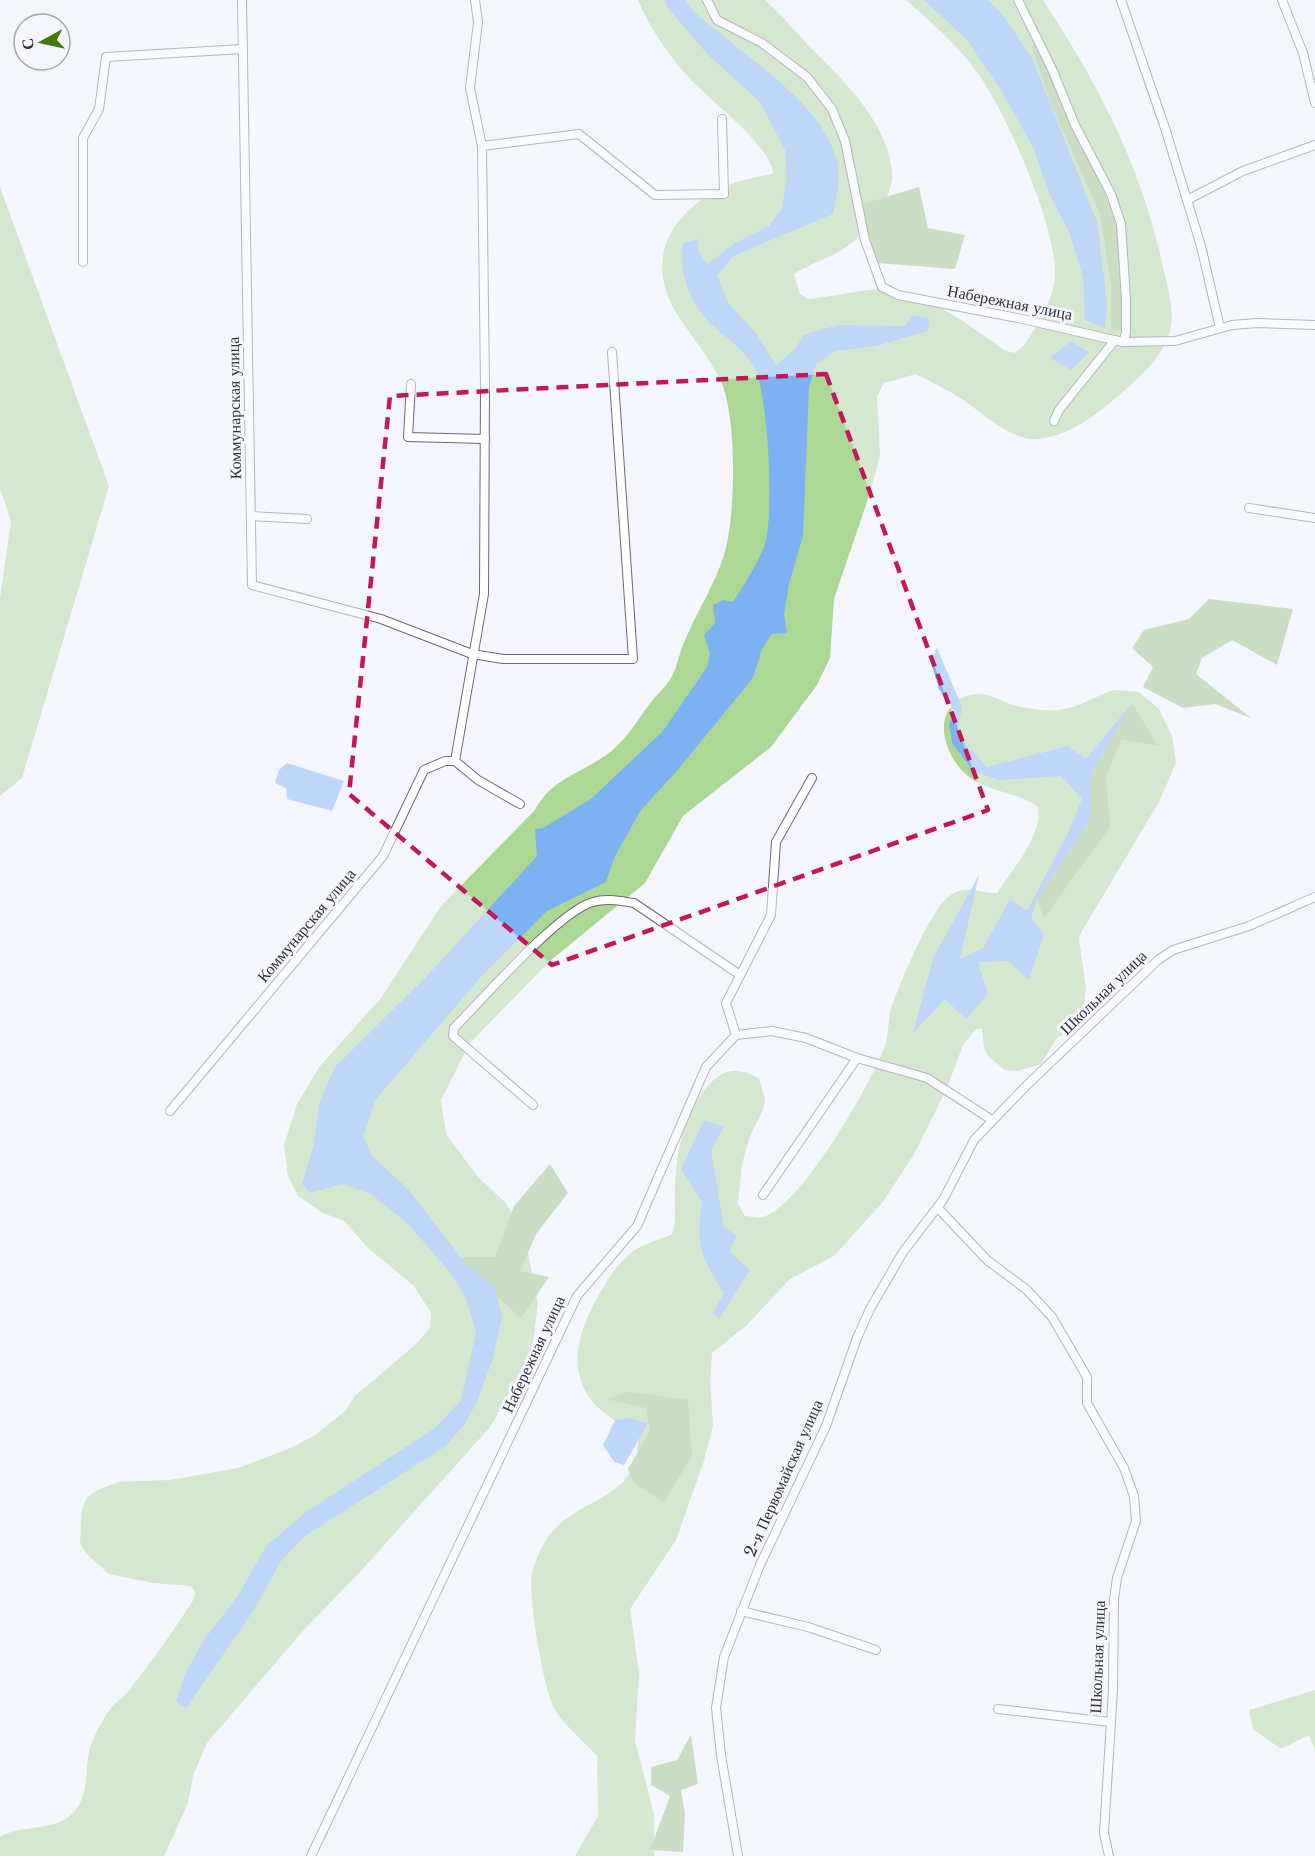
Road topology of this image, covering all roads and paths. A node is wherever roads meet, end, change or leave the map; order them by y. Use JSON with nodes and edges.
{"nodes":[{"id":1,"x":242,"y":0,"type":"edge"},
{"id":2,"x":475,"y":0,"type":"edge"},
{"id":3,"x":706,"y":0,"type":"edge"},
{"id":4,"x":1018,"y":0,"type":"edge"},
{"id":5,"x":1121,"y":0,"type":"edge"},
{"id":6,"x":1282,"y":0,"type":"edge"},
{"id":7,"x":243,"y":49,"type":"junction"},
{"id":8,"x":1315,"y":103,"type":"edge"},
{"id":9,"x":722,"y":119,"type":"dead end"},
{"id":10,"x":1315,"y":144,"type":"edge"},
{"id":11,"x":482,"y":147,"type":"junction"},
{"id":12,"x":1186,"y":200,"type":"junction"},
{"id":13,"x":83,"y":262,"type":"dead end"},
{"id":14,"x":1315,"y":325,"type":"edge"},
{"id":15,"x":1220,"y":328,"type":"junction"},
{"id":16,"x":1119,"y":341,"type":"junction"},
{"id":17,"x":612,"y":352,"type":"dead end"},
{"id":18,"x":411,"y":384,"type":"dead end"},
{"id":19,"x":1054,"y":421,"type":"dead end"},
{"id":20,"x":485,"y":440,"type":"junction"},
{"id":21,"x":1249,"y":508,"type":"dead end"},
{"id":22,"x":251,"y":516,"type":"junction"},
{"id":23,"x":1315,"y":518,"type":"edge"},
{"id":24,"x":307,"y":519,"type":"dead end"},
{"id":25,"x":472,"y":654,"type":"junction"},
{"id":26,"x":455,"y":761,"type":"junction"},
{"id":27,"x":812,"y":778,"type":"dead end"},
{"id":28,"x":520,"y":804,"type":"dead end"},
{"id":29,"x":1315,"y":897,"type":"edge"},
{"id":30,"x":740,"y":975,"type":"junction"},
{"id":31,"x":736,"y":1035,"type":"junction"},
{"id":32,"x":857,"y":1058,"type":"junction"},
{"id":33,"x":533,"y":1105,"type":"dead end"},
{"id":34,"x":170,"y":1111,"type":"dead end"},
{"id":35,"x":992,"y":1120,"type":"junction"},
{"id":36,"x":974,"y":1140,"type":"joint"},
{"id":37,"x":763,"y":1195,"type":"dead end"},
{"id":38,"x":938,"y":1208,"type":"junction"},
{"id":39,"x":741,"y":1611,"type":"junction"},
{"id":40,"x":876,"y":1650,"type":"dead end"},
{"id":41,"x":998,"y":1709,"type":"dead end"},
{"id":42,"x":1110,"y":1722,"type":"junction"},
{"id":43,"x":310,"y":1856,"type":"edge"},
{"id":44,"x":738,"y":1856,"type":"edge"},
{"id":45,"x":1109,"y":1856,"type":"edge"}],
"edges":[{"from":1,"to":7,"type":"street","name":"Коммунарская улица"},
{"from":2,"to":11,"type":"street"},
{"from":3,"to":16,"type":"street","name":"Набережная улица"},
{"from":4,"to":16,"type":"street"},
{"from":5,"to":12,"type":"street"},
{"from":6,"to":8,"type":"street"},
{"from":7,"to":13,"type":"street"},
{"from":7,"to":22,"type":"street","name":"Коммунарская улица"},
{"from":9,"to":11,"type":"street"},
{"from":10,"to":12,"type":"street"},
{"from":11,"to":20,"type":"street"},
{"from":12,"to":15,"type":"street"},
{"from":14,"to":15,"type":"street"},
{"from":15,"to":16,"type":"street"},
{"from":16,"to":19,"type":"street"},
{"from":17,"to":25,"type":"street","name":"Коммунарская улица"},
{"from":18,"to":20,"type":"street"},
{"from":20,"to":25,"type":"street"},
{"from":21,"to":23,"type":"street"},
{"from":22,"to":24,"type":"street"},
{"from":22,"to":25,"type":"street","name":"Коммунарская улица"},
{"from":25,"to":26,"type":"street"},
{"from":26,"to":28,"type":"street"},
{"from":26,"to":34,"type":"street","name":"Коммунарская улица"},
{"from":27,"to":30,"type":"street"},
{"from":29,"to":35,"type":"street","name":"Школьная улица"},
{"from":30,"to":31,"type":"street"},
{"from":30,"to":33,"type":"street"},
{"from":31,"to":32,"type":"street"},
{"from":31,"to":43,"type":"street","name":"Набережная улица"},
{"from":32,"to":35,"type":"street"},
{"from":32,"to":37,"type":"street"},
{"from":35,"to":36,"type":"street","name":"Школьная улица"},
{"from":36,"to":38,"type":"street","name":"2-я Первомайская улица"},
{"from":38,"to":39,"type":"street","name":"2-я Первомайская улица"},
{"from":38,"to":42,"type":"street","name":"Школьная улица"},
{"from":39,"to":40,"type":"street"},
{"from":39,"to":44,"type":"street","name":"2-я Первомайская улица"},
{"from":41,"to":42,"type":"street"},
{"from":42,"to":45,"type":"street","name":"Школьная улица"}]}
